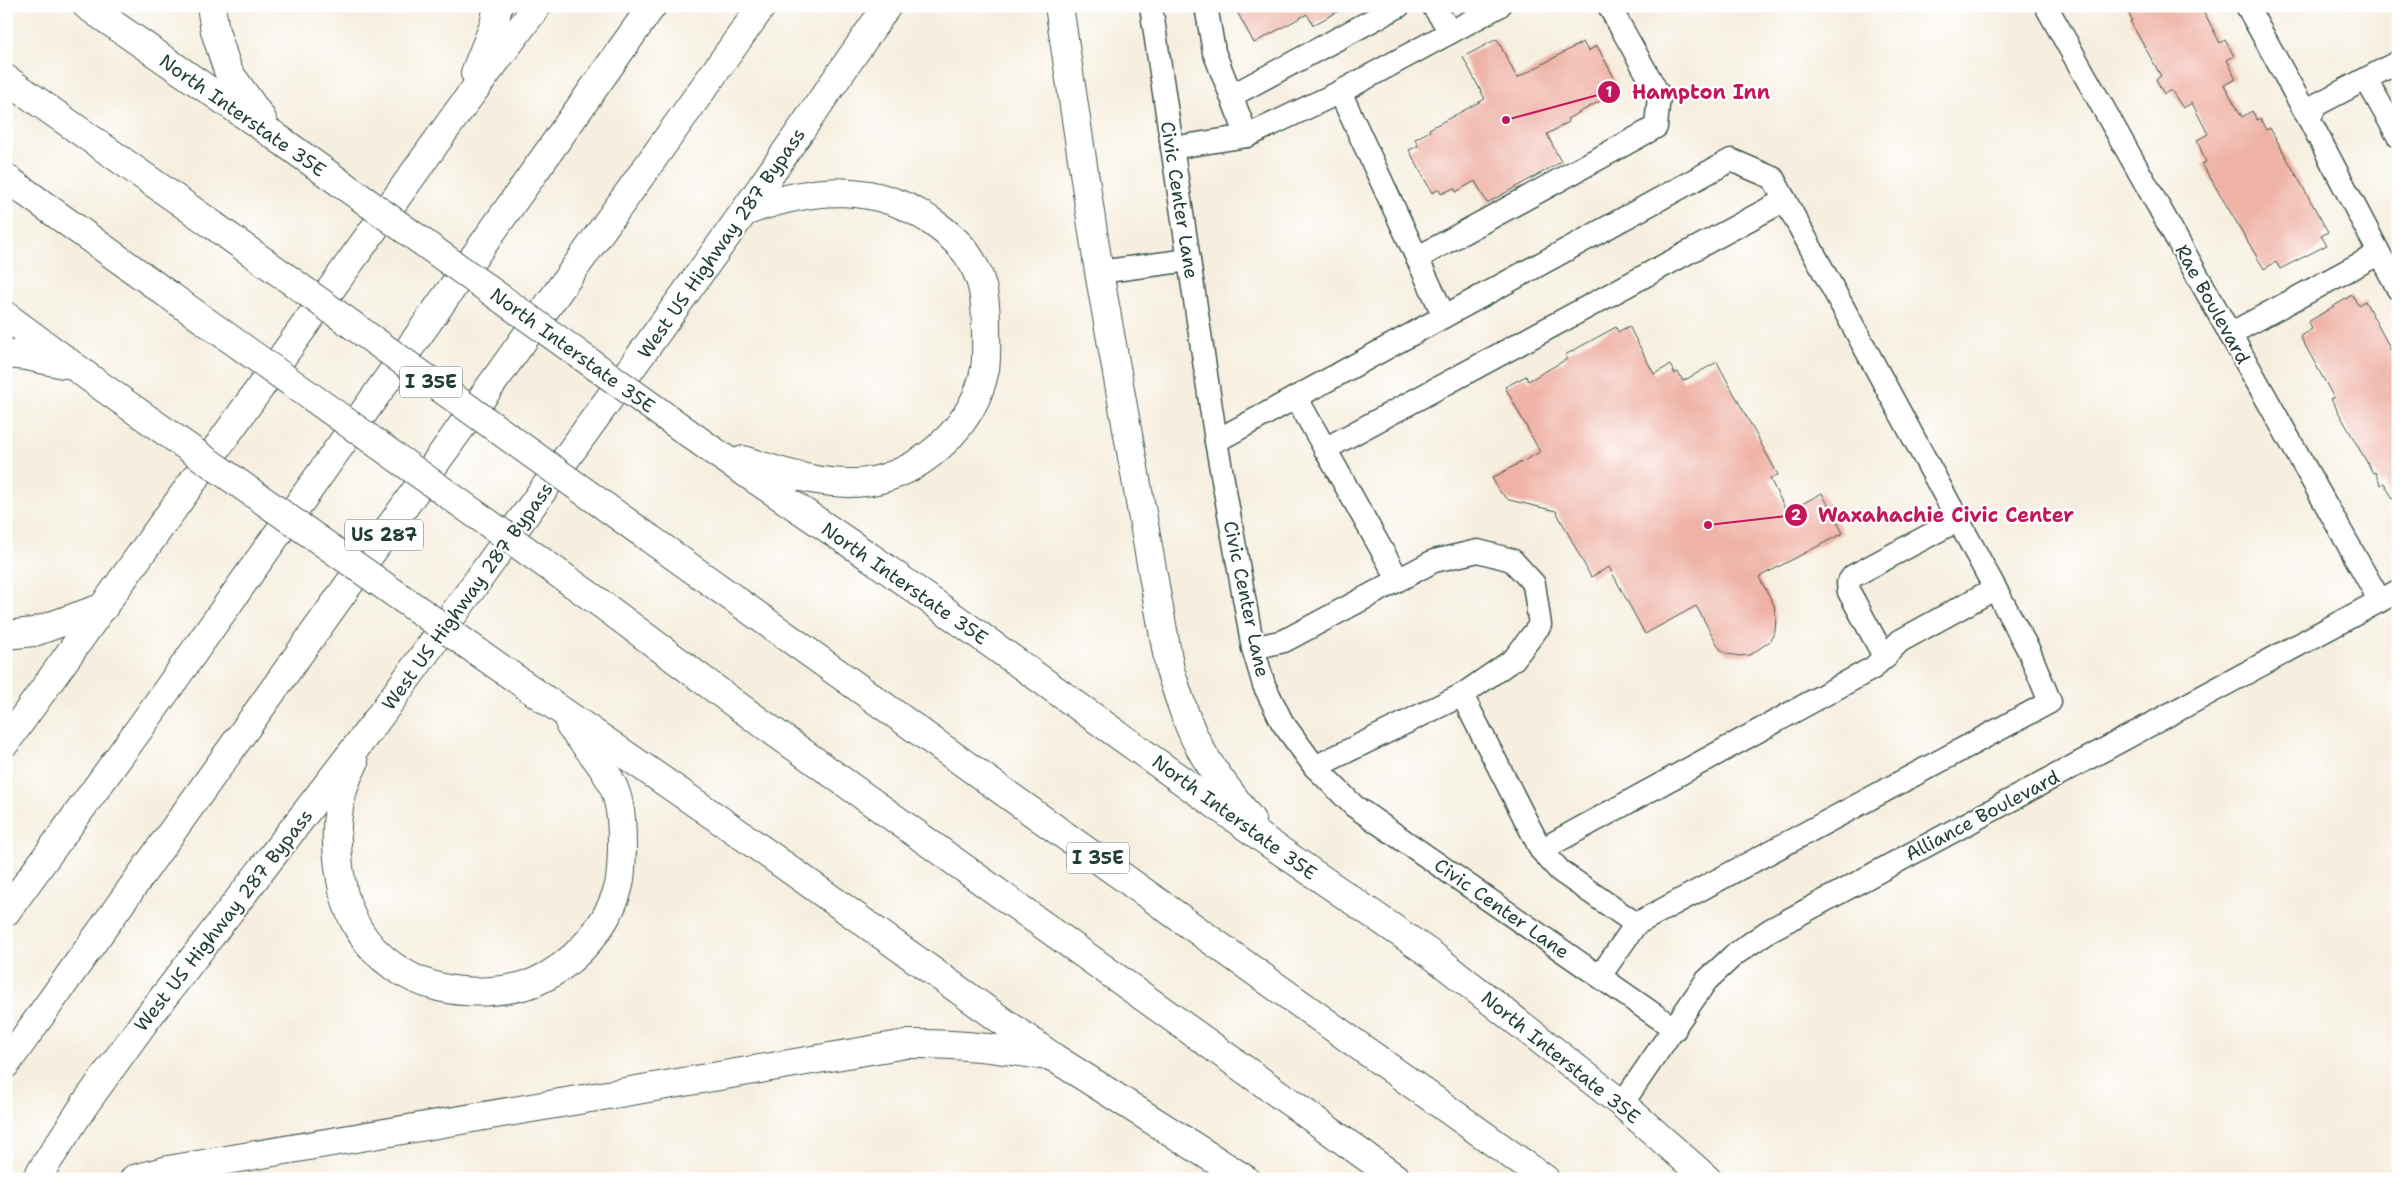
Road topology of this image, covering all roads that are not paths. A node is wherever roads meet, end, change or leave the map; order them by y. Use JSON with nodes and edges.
{"nodes":[{"id":1,"x":87,"y":6,"type":"edge"},
{"id":2,"x":211,"y":6,"type":"edge"},
{"id":3,"x":498,"y":6,"type":"edge"},
{"id":4,"x":537,"y":6,"type":"edge"},
{"id":5,"x":652,"y":6,"type":"edge"},
{"id":6,"x":762,"y":6,"type":"edge"},
{"id":7,"x":887,"y":6,"type":"edge"},
{"id":8,"x":1059,"y":6,"type":"edge"},
{"id":9,"x":1151,"y":6,"type":"edge"},
{"id":10,"x":1206,"y":6,"type":"edge"},
{"id":11,"x":1400,"y":6,"type":"edge"},
{"id":12,"x":1433,"y":6,"type":"edge"},
{"id":13,"x":1609,"y":6,"type":"edge"},
{"id":14,"x":2046,"y":6,"type":"edge"},
{"id":15,"x":2247,"y":6,"type":"edge"},
{"id":16,"x":1492,"y":8,"type":"edge"},
{"id":17,"x":1451,"y":32,"type":"junction"},
{"id":18,"x":2398,"y":62,"type":"edge"},
{"id":19,"x":6,"y":79,"type":"edge"},
{"id":20,"x":2366,"y":79,"type":"junction"},
{"id":21,"x":1340,"y":92,"type":"junction"},
{"id":22,"x":1231,"y":96,"type":"junction"},
{"id":23,"x":460,"y":110,"type":"junction"},
{"id":24,"x":2309,"y":119,"type":"junction"},
{"id":25,"x":275,"y":136,"type":"junction"},
{"id":26,"x":1247,"y":136,"type":"junction"},
{"id":27,"x":2398,"y":136,"type":"edge"},
{"id":28,"x":1172,"y":148,"type":"junction"},
{"id":29,"x":6,"y":178,"type":"edge"},
{"id":30,"x":1785,"y":200,"type":"junction"},
{"id":31,"x":744,"y":212,"type":"junction"},
{"id":32,"x":2378,"y":254,"type":"junction"},
{"id":33,"x":1417,"y":258,"type":"junction"},
{"id":34,"x":1189,"y":260,"type":"junction"},
{"id":35,"x":1099,"y":272,"type":"junction"},
{"id":36,"x":2398,"y":289,"type":"edge"},
{"id":37,"x":6,"y":316,"type":"edge"},
{"id":38,"x":1444,"y":316,"type":"junction"},
{"id":39,"x":2230,"y":334,"type":"junction"},
{"id":40,"x":6,"y":354,"type":"edge"},
{"id":41,"x":71,"y":366,"type":"junction"},
{"id":42,"x":1296,"y":397,"type":"junction"},
{"id":43,"x":1216,"y":441,"type":"junction"},
{"id":44,"x":1325,"y":449,"type":"junction"},
{"id":45,"x":712,"y":450,"type":"junction"},
{"id":46,"x":1958,"y":520,"type":"junction"},
{"id":47,"x":1398,"y":579,"type":"junction"},
{"id":48,"x":1994,"y":589,"type":"junction"},
{"id":49,"x":2389,"y":596,"type":"edge"},
{"id":50,"x":104,"y":608,"type":"junction"},
{"id":51,"x":6,"y":635,"type":"edge"},
{"id":52,"x":1253,"y":648,"type":"junction"},
{"id":53,"x":1885,"y":658,"type":"junction"},
{"id":54,"x":1462,"y":696,"type":"junction"},
{"id":55,"x":546,"y":701,"type":"junction"},
{"id":56,"x":374,"y":724,"type":"junction"},
{"id":57,"x":6,"y":742,"type":"edge"},
{"id":58,"x":1315,"y":767,"type":"junction"},
{"id":59,"x":1269,"y":843,"type":"junction"},
{"id":60,"x":1541,"y":850,"type":"junction"},
{"id":61,"x":6,"y":912,"type":"edge"},
{"id":62,"x":1636,"y":924,"type":"junction"},
{"id":63,"x":1600,"y":976,"type":"junction"},
{"id":64,"x":1674,"y":1029,"type":"junction"},
{"id":65,"x":1053,"y":1057,"type":"junction"},
{"id":66,"x":6,"y":1064,"type":"edge"},
{"id":67,"x":1622,"y":1104,"type":"junction"},
{"id":68,"x":36,"y":1179,"type":"edge"},
{"id":69,"x":134,"y":1179,"type":"edge"},
{"id":70,"x":1246,"y":1179,"type":"edge"},
{"id":71,"x":1397,"y":1179,"type":"edge"},
{"id":72,"x":1545,"y":1179,"type":"edge"},
{"id":73,"x":1707,"y":1179,"type":"edge"}],
"edges":[{"from":1,"to":25,"type":"main road","name":"North Interstate 35E"},
{"from":2,"to":25,"type":"main road"},
{"from":3,"to":23,"type":"main road"},
{"from":4,"to":23,"type":"main road"},
{"from":5,"to":61,"type":"main road"},
{"from":6,"to":66,"type":"main road","number":"US 287"},
{"from":7,"to":31,"type":"main road","name":"West US Highway 287 Bypass"},
{"from":8,"to":35,"type":"main road"},
{"from":9,"to":28,"type":"street","name":"Civic Center Lane"},
{"from":10,"to":22,"type":"street"},
{"from":11,"to":22,"type":"street"},
{"from":12,"to":17,"type":"street"},
{"from":13,"to":33,"type":"street"},
{"from":14,"to":39,"type":"street","name":"Rae Boulevard"},
{"from":15,"to":24,"type":"street"},
{"from":16,"to":17,"type":"street"},
{"from":17,"to":21,"type":"street"},
{"from":18,"to":20,"type":"street"},
{"from":19,"to":72,"type":"main road","number":"I 35E","bridge":true},
{"from":20,"to":24,"type":"street"},
{"from":20,"to":27,"type":"street"},
{"from":21,"to":26,"type":"street"},
{"from":21,"to":33,"type":"street"},
{"from":22,"to":26,"type":"street"},
{"from":23,"to":50,"type":"main road"},
{"from":24,"to":32,"type":"street"},
{"from":25,"to":45,"type":"main road","name":"North Interstate 35E","bridge":true},
{"from":26,"to":28,"type":"street"},
{"from":28,"to":34,"type":"street","name":"Civic Center Lane"},
{"from":29,"to":71,"type":"main road","bridge":true},
{"from":30,"to":38,"type":"street"},
{"from":30,"to":44,"type":"street"},
{"from":30,"to":46,"type":"street"},
{"from":31,"to":45,"type":"main road"},
{"from":31,"to":56,"type":"main road","name":"West US Highway 287 Bypass"},
{"from":32,"to":36,"type":"street"},
{"from":32,"to":39,"type":"street"},
{"from":33,"to":38,"type":"street"},
{"from":34,"to":35,"type":"street"},
{"from":34,"to":43,"type":"street","name":"Civic Center Lane"},
{"from":35,"to":59,"type":"main road"},
{"from":37,"to":41,"type":"main road"},
{"from":38,"to":42,"type":"street"},
{"from":39,"to":49,"type":"street","name":"Rae Boulevard"},
{"from":40,"to":41,"type":"main road"},
{"from":41,"to":55,"type":"main road","bridge":true},
{"from":42,"to":43,"type":"street"},
{"from":42,"to":44,"type":"street"},
{"from":43,"to":52,"type":"street","name":"Civic Center Lane"},
{"from":44,"to":47,"type":"street"},
{"from":45,"to":59,"type":"main road","name":"North Interstate 35E"},
{"from":46,"to":48,"type":"street"},
{"from":46,"to":53,"type":"street"},
{"from":47,"to":52,"type":"street"},
{"from":47,"to":54,"type":"street"},
{"from":48,"to":53,"type":"street"},
{"from":48,"to":62,"type":"street"},
{"from":49,"to":64,"type":"street","name":"Alliance Boulevard"},
{"from":50,"to":51,"type":"main road"},
{"from":50,"to":57,"type":"main road"},
{"from":52,"to":58,"type":"street","name":"Civic Center Lane"},
{"from":53,"to":60,"type":"street"},
{"from":54,"to":58,"type":"street"},
{"from":54,"to":60,"type":"street"},
{"from":55,"to":56,"type":"main road"},
{"from":55,"to":65,"type":"main road"},
{"from":56,"to":68,"type":"main road","name":"West US Highway 287 Bypass"},
{"from":58,"to":63,"type":"street","name":"Civic Center Lane"},
{"from":59,"to":67,"type":"main road","name":"North Interstate 35E"},
{"from":60,"to":62,"type":"street"},
{"from":62,"to":63,"type":"street"},
{"from":63,"to":64,"type":"street","name":"Civic Center Lane"},
{"from":64,"to":67,"type":"street","name":"Alliance Boulevard"},
{"from":65,"to":69,"type":"main road"},
{"from":65,"to":70,"type":"main road"},
{"from":67,"to":73,"type":"main road","name":"North Interstate 35E"}]}
